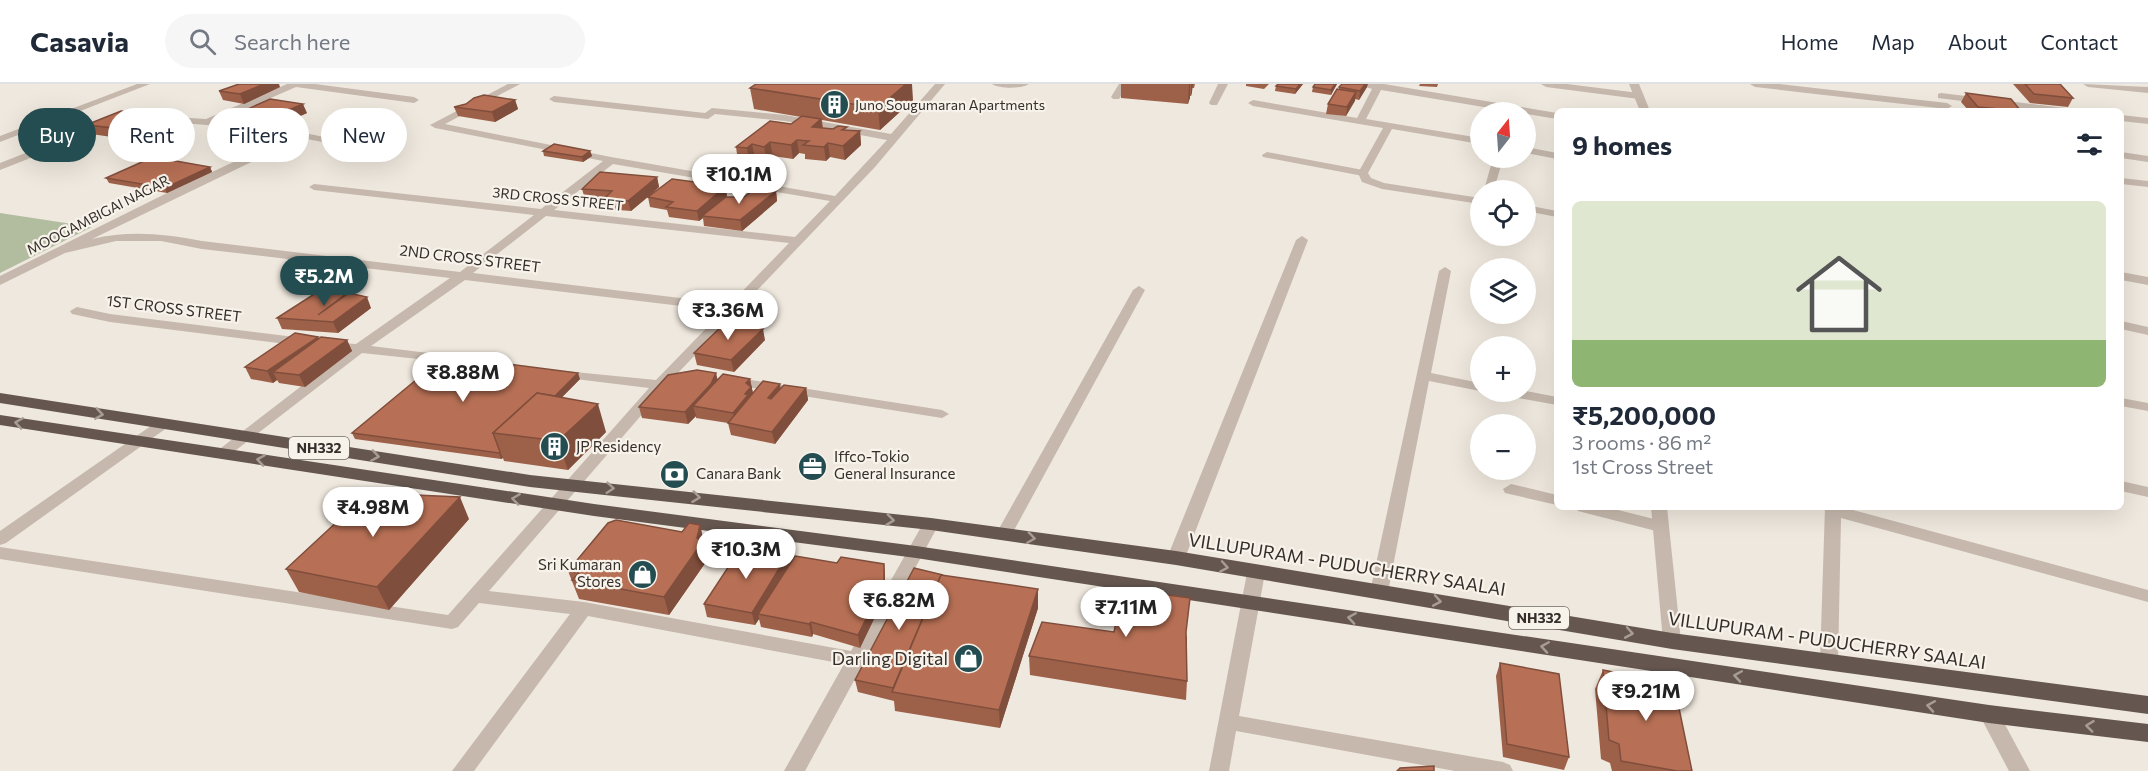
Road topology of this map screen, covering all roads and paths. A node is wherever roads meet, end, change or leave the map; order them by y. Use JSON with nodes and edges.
{"nodes":[{"id":1,"x":145,"y":84,"type":"edge"},
{"id":2,"x":294,"y":84,"type":"edge"},
{"id":3,"x":515,"y":84,"type":"edge"},
{"id":4,"x":940,"y":84,"type":"edge"},
{"id":5,"x":997,"y":84,"type":"edge"},
{"id":6,"x":1024,"y":84,"type":"edge"},
{"id":7,"x":1124,"y":84,"type":"edge"},
{"id":8,"x":1223,"y":84,"type":"edge"},
{"id":9,"x":1361,"y":84,"type":"edge"},
{"id":10,"x":1546,"y":84,"type":"edge"},
{"id":11,"x":1634,"y":84,"type":"edge"},
{"id":12,"x":1755,"y":84,"type":"edge"},
{"id":13,"x":1935,"y":84,"type":"edge"},
{"id":14,"x":2088,"y":84,"type":"edge"},
{"id":15,"x":1378,"y":85,"type":"edge"},
{"id":16,"x":2148,"y":90,"type":"edge"},
{"id":17,"x":1639,"y":96,"type":"junction"},
{"id":18,"x":1941,"y":96,"type":"junction"},
{"id":19,"x":1116,"y":97,"type":"dead end"},
{"id":20,"x":555,"y":99,"type":"dead end"},
{"id":21,"x":414,"y":100,"type":"dead end"},
{"id":22,"x":1215,"y":103,"type":"dead end"},
{"id":23,"x":1253,"y":103,"type":"dead end"},
{"id":24,"x":84,"y":108,"type":"edge"},
{"id":25,"x":239,"y":108,"type":"edge"},
{"id":26,"x":1644,"y":108,"type":"edge"},
{"id":27,"x":1949,"y":108,"type":"edge"},
{"id":28,"x":2040,"y":108,"type":"edge"},
{"id":29,"x":1554,"y":115,"type":"edge"},
{"id":30,"x":2124,"y":118,"type":"edge"},
{"id":31,"x":1361,"y":120,"type":"junction"},
{"id":32,"x":195,"y":121,"type":"edge"},
{"id":33,"x":2148,"y":121,"type":"edge"},
{"id":34,"x":207,"y":122,"type":"edge"},
{"id":35,"x":108,"y":124,"type":"edge"},
{"id":36,"x":1389,"y":125,"type":"junction"},
{"id":37,"x":18,"y":132,"type":"edge"},
{"id":38,"x":895,"y":138,"type":"junction"},
{"id":39,"x":0,"y":139,"type":"edge"},
{"id":40,"x":1470,"y":139,"type":"edge"},
{"id":41,"x":1536,"y":152,"type":"edge"},
{"id":42,"x":1267,"y":155,"type":"dead end"},
{"id":43,"x":1554,"y":155,"type":"edge"},
{"id":44,"x":2124,"y":155,"type":"edge"},
{"id":45,"x":2148,"y":159,"type":"edge"},
{"id":46,"x":611,"y":160,"type":"junction"},
{"id":47,"x":242,"y":162,"type":"edge"},
{"id":48,"x":0,"y":167,"type":"edge"},
{"id":49,"x":1363,"y":173,"type":"junction"},
{"id":50,"x":2124,"y":181,"type":"edge"},
{"id":51,"x":2148,"y":184,"type":"edge"},
{"id":52,"x":314,"y":187,"type":"dead end"},
{"id":53,"x":836,"y":199,"type":"junction"},
{"id":54,"x":1470,"y":199,"type":"edge"},
{"id":55,"x":1536,"y":210,"type":"edge"},
{"id":56,"x":542,"y":212,"type":"junction"},
{"id":57,"x":1554,"y":213,"type":"edge"},
{"id":58,"x":1302,"y":240,"type":"dead end"},
{"id":59,"x":798,"y":241,"type":"junction"},
{"id":60,"x":63,"y":250,"type":"junction"},
{"id":61,"x":1445,"y":270,"type":"dead end"},
{"id":62,"x":465,"y":274,"type":"junction"},
{"id":63,"x":2124,"y":277,"type":"edge"},
{"id":64,"x":0,"y":281,"type":"edge"},
{"id":65,"x":2148,"y":281,"type":"edge"},
{"id":66,"x":1139,"y":290,"type":"dead end"},
{"id":67,"x":734,"y":308,"type":"junction"},
{"id":68,"x":77,"y":311,"type":"dead end"},
{"id":69,"x":2124,"y":326,"type":"edge"},
{"id":70,"x":2148,"y":331,"type":"edge"},
{"id":71,"x":359,"y":349,"type":"junction"},
{"id":72,"x":475,"y":363,"type":"edge"},
{"id":73,"x":544,"y":371,"type":"edge"},
{"id":74,"x":672,"y":371,"type":"junction"},
{"id":75,"x":696,"y":375,"type":"edge"},
{"id":76,"x":1425,"y":376,"type":"junction"},
{"id":77,"x":719,"y":379,"type":"edge"},
{"id":78,"x":660,"y":385,"type":"junction"},
{"id":79,"x":1470,"y":385,"type":"edge"},
{"id":80,"x":1536,"y":397,"type":"edge"},
{"id":81,"x":0,"y":398,"type":"edge"},
{"id":82,"x":1554,"y":400,"type":"edge"},
{"id":83,"x":2124,"y":403,"type":"edge"},
{"id":84,"x":2148,"y":407,"type":"edge"},
{"id":85,"x":75,"y":410,"type":"junction"},
{"id":86,"x":942,"y":414,"type":"dead end"},
{"id":87,"x":0,"y":420,"type":"edge"},
{"id":88,"x":164,"y":424,"type":"junction"},
{"id":89,"x":47,"y":427,"type":"junction"},
{"id":90,"x":245,"y":436,"type":"junction"},
{"id":91,"x":139,"y":441,"type":"junction"},
{"id":92,"x":222,"y":454,"type":"junction"},
{"id":93,"x":575,"y":485,"type":"junction"},
{"id":94,"x":2124,"y":487,"type":"edge"},
{"id":95,"x":1511,"y":489,"type":"dead end"},
{"id":96,"x":2148,"y":492,"type":"edge"},
{"id":97,"x":1554,"y":499,"type":"edge"},
{"id":98,"x":556,"y":505,"type":"junction"},
{"id":99,"x":1596,"y":510,"type":"edge"},
{"id":100,"x":1659,"y":510,"type":"edge"},
{"id":101,"x":1833,"y":510,"type":"edge"},
{"id":102,"x":1837,"y":510,"type":"edge"},
{"id":103,"x":931,"y":524,"type":"junction"},
{"id":104,"x":1660,"y":526,"type":"junction"},
{"id":105,"x":1004,"y":534,"type":"junction"},
{"id":106,"x":0,"y":539,"type":"edge"},
{"id":107,"x":916,"y":552,"type":"junction"},
{"id":108,"x":0,"y":553,"type":"edge"},
{"id":109,"x":1176,"y":558,"type":"junction"},
{"id":110,"x":1256,"y":573,"type":"junction"},
{"id":111,"x":1379,"y":592,"type":"junction"},
{"id":112,"x":477,"y":596,"type":"junction"},
{"id":113,"x":2148,"y":596,"type":"edge"},
{"id":114,"x":1251,"y":603,"type":"junction"},
{"id":115,"x":584,"y":609,"type":"junction"},
{"id":116,"x":1672,"y":641,"type":"junction"},
{"id":117,"x":856,"y":659,"type":"junction"},
{"id":118,"x":1829,"y":662,"type":"junction"},
{"id":119,"x":2148,"y":705,"type":"edge"},
{"id":120,"x":1989,"y":714,"type":"junction"},
{"id":121,"x":1229,"y":722,"type":"junction"},
{"id":122,"x":2148,"y":733,"type":"edge"},
{"id":123,"x":462,"y":771,"type":"edge"},
{"id":124,"x":794,"y":771,"type":"edge"},
{"id":125,"x":1220,"y":771,"type":"edge"},
{"id":126,"x":1503,"y":771,"type":"edge"},
{"id":127,"x":2020,"y":771,"type":"edge"}],
"edges":[{"from":1,"to":24,"type":"street"},
{"from":2,"to":21,"type":"street"},
{"from":2,"to":25,"type":"street"},
{"from":3,"to":46,"type":"street"},
{"from":4,"to":38,"type":"street"},
{"from":5,"to":6,"type":"street"},
{"from":7,"to":19,"type":"street"},
{"from":8,"to":22,"type":"street"},
{"from":9,"to":15,"type":"street"},
{"from":10,"to":17,"type":"street"},
{"from":11,"to":17,"type":"street"},
{"from":12,"to":27,"type":"street"},
{"from":13,"to":18,"type":"street"},
{"from":14,"to":16,"type":"street"},
{"from":15,"to":29,"type":"street"},
{"from":15,"to":31,"type":"street"},
{"from":17,"to":26,"type":"street"},
{"from":18,"to":27,"type":"street"},
{"from":18,"to":28,"type":"street"},
{"from":20,"to":38,"type":"street"},
{"from":23,"to":31,"type":"street"},
{"from":30,"to":33,"type":"street"},
{"from":31,"to":36,"type":"street"},
{"from":32,"to":34,"type":"street"},
{"from":35,"to":48,"type":"street"},
{"from":36,"to":40,"type":"street"},
{"from":36,"to":49,"type":"street"},
{"from":37,"to":39,"type":"street"},
{"from":38,"to":53,"type":"street"},
{"from":41,"to":43,"type":"street"},
{"from":42,"to":49,"type":"street"},
{"from":44,"to":45,"type":"street"},
{"from":46,"to":53,"type":"street"},
{"from":46,"to":56,"type":"street"},
{"from":47,"to":60,"type":"street","name":"MOOGAMBIGAI NAGAR"},
{"from":49,"to":54,"type":"street"},
{"from":50,"to":51,"type":"street"},
{"from":52,"to":56,"type":"street","name":"3RD CROSS STREET"},
{"from":53,"to":59,"type":"street"},
{"from":55,"to":57,"type":"street"},
{"from":56,"to":59,"type":"street","name":"3RD CROSS STREET"},
{"from":56,"to":62,"type":"street"},
{"from":58,"to":109,"type":"street"},
{"from":59,"to":67,"type":"street"},
{"from":60,"to":62,"type":"street","name":"2ND CROSS STREET"},
{"from":60,"to":64,"type":"street","name":"MOOGAMBIGAI NAGAR"},
{"from":61,"to":76,"type":"street"},
{"from":62,"to":67,"type":"street","name":"2ND CROSS STREET"},
{"from":62,"to":71,"type":"street"},
{"from":63,"to":65,"type":"street"},
{"from":66,"to":105,"type":"street"},
{"from":67,"to":74,"type":"street"},
{"from":68,"to":71,"type":"street","name":"1ST CROSS STREET"},
{"from":69,"to":70,"type":"street"},
{"from":71,"to":72,"type":"street","name":"1ST CROSS STREET"},
{"from":71,"to":90,"type":"street"},
{"from":73,"to":78,"type":"street"},
{"from":74,"to":75,"type":"street"},
{"from":74,"to":78,"type":"street"},
{"from":76,"to":79,"type":"street"},
{"from":76,"to":111,"type":"street"},
{"from":77,"to":86,"type":"street"},
{"from":78,"to":93,"type":"street"},
{"from":80,"to":82,"type":"street"},
{"from":81,"to":85,"type":"highway","number":"NH332"},
{"from":83,"to":84,"type":"street"},
{"from":85,"to":88,"type":"highway","number":"NH332","one_way":true},
{"from":85,"to":89,"type":"highway"},
{"from":89,"to":87,"type":"highway","number":"NH332","one_way":true},
{"from":88,"to":90,"type":"highway","number":"NH332"},
{"from":88,"to":91,"type":"street"},
{"from":89,"to":91,"type":"highway","number":"NH332"},
{"from":90,"to":92,"type":"street"},
{"from":90,"to":93,"type":"highway","number":"NH332","one_way":true},
{"from":91,"to":92,"type":"highway","number":"NH332"},
{"from":91,"to":106,"type":"street"},
{"from":98,"to":92,"type":"highway","number":"NH332","one_way":true},
{"from":93,"to":98,"type":"street"},
{"from":93,"to":103,"type":"highway","name":"VILLUPURAM - PUDUCHERRY SAALAI","number":"NH332","one_way":true},
{"from":94,"to":96,"type":"street"},
{"from":95,"to":97,"type":"street"},
{"from":98,"to":107,"type":"highway","number":"NH332"},
{"from":98,"to":112,"type":"street"},
{"from":99,"to":104,"type":"street"},
{"from":100,"to":104,"type":"street"},
{"from":101,"to":118,"type":"street"},
{"from":102,"to":113,"type":"street"},
{"from":103,"to":105,"type":"highway","name":"VILLUPURAM - PUDUCHERRY SAALAI","number":"NH332"},
{"from":103,"to":107,"type":"street"},
{"from":104,"to":116,"type":"street"},
{"from":105,"to":109,"type":"highway","name":"VILLUPURAM - PUDUCHERRY SAALAI","number":"NH332","one_way":true},
{"from":107,"to":114,"type":"highway"},
{"from":107,"to":117,"type":"street"},
{"from":108,"to":112,"type":"street"},
{"from":109,"to":110,"type":"highway","name":"VILLUPURAM - PUDUCHERRY SAALAI","number":"NH332","one_way":true},
{"from":110,"to":111,"type":"highway","name":"VILLUPURAM - PUDUCHERRY SAALAI","number":"NH332"},
{"from":110,"to":114,"type":"street"},
{"from":111,"to":116,"type":"highway","name":"VILLUPURAM - PUDUCHERRY SAALAI","number":"NH332","one_way":true},
{"from":112,"to":115,"type":"street"},
{"from":120,"to":114,"type":"highway","one_way":true},
{"from":114,"to":121,"type":"street"},
{"from":115,"to":117,"type":"street"},
{"from":115,"to":123,"type":"street"},
{"from":116,"to":118,"type":"highway","name":"VILLUPURAM - PUDUCHERRY SAALAI","number":"NH332"},
{"from":117,"to":124,"type":"street"},
{"from":118,"to":119,"type":"highway","name":"VILLUPURAM - PUDUCHERRY SAALAI","number":"NH332"},
{"from":122,"to":120,"type":"highway","one_way":true},
{"from":120,"to":127,"type":"street"},
{"from":121,"to":125,"type":"street"},
{"from":121,"to":126,"type":"street"}]}
